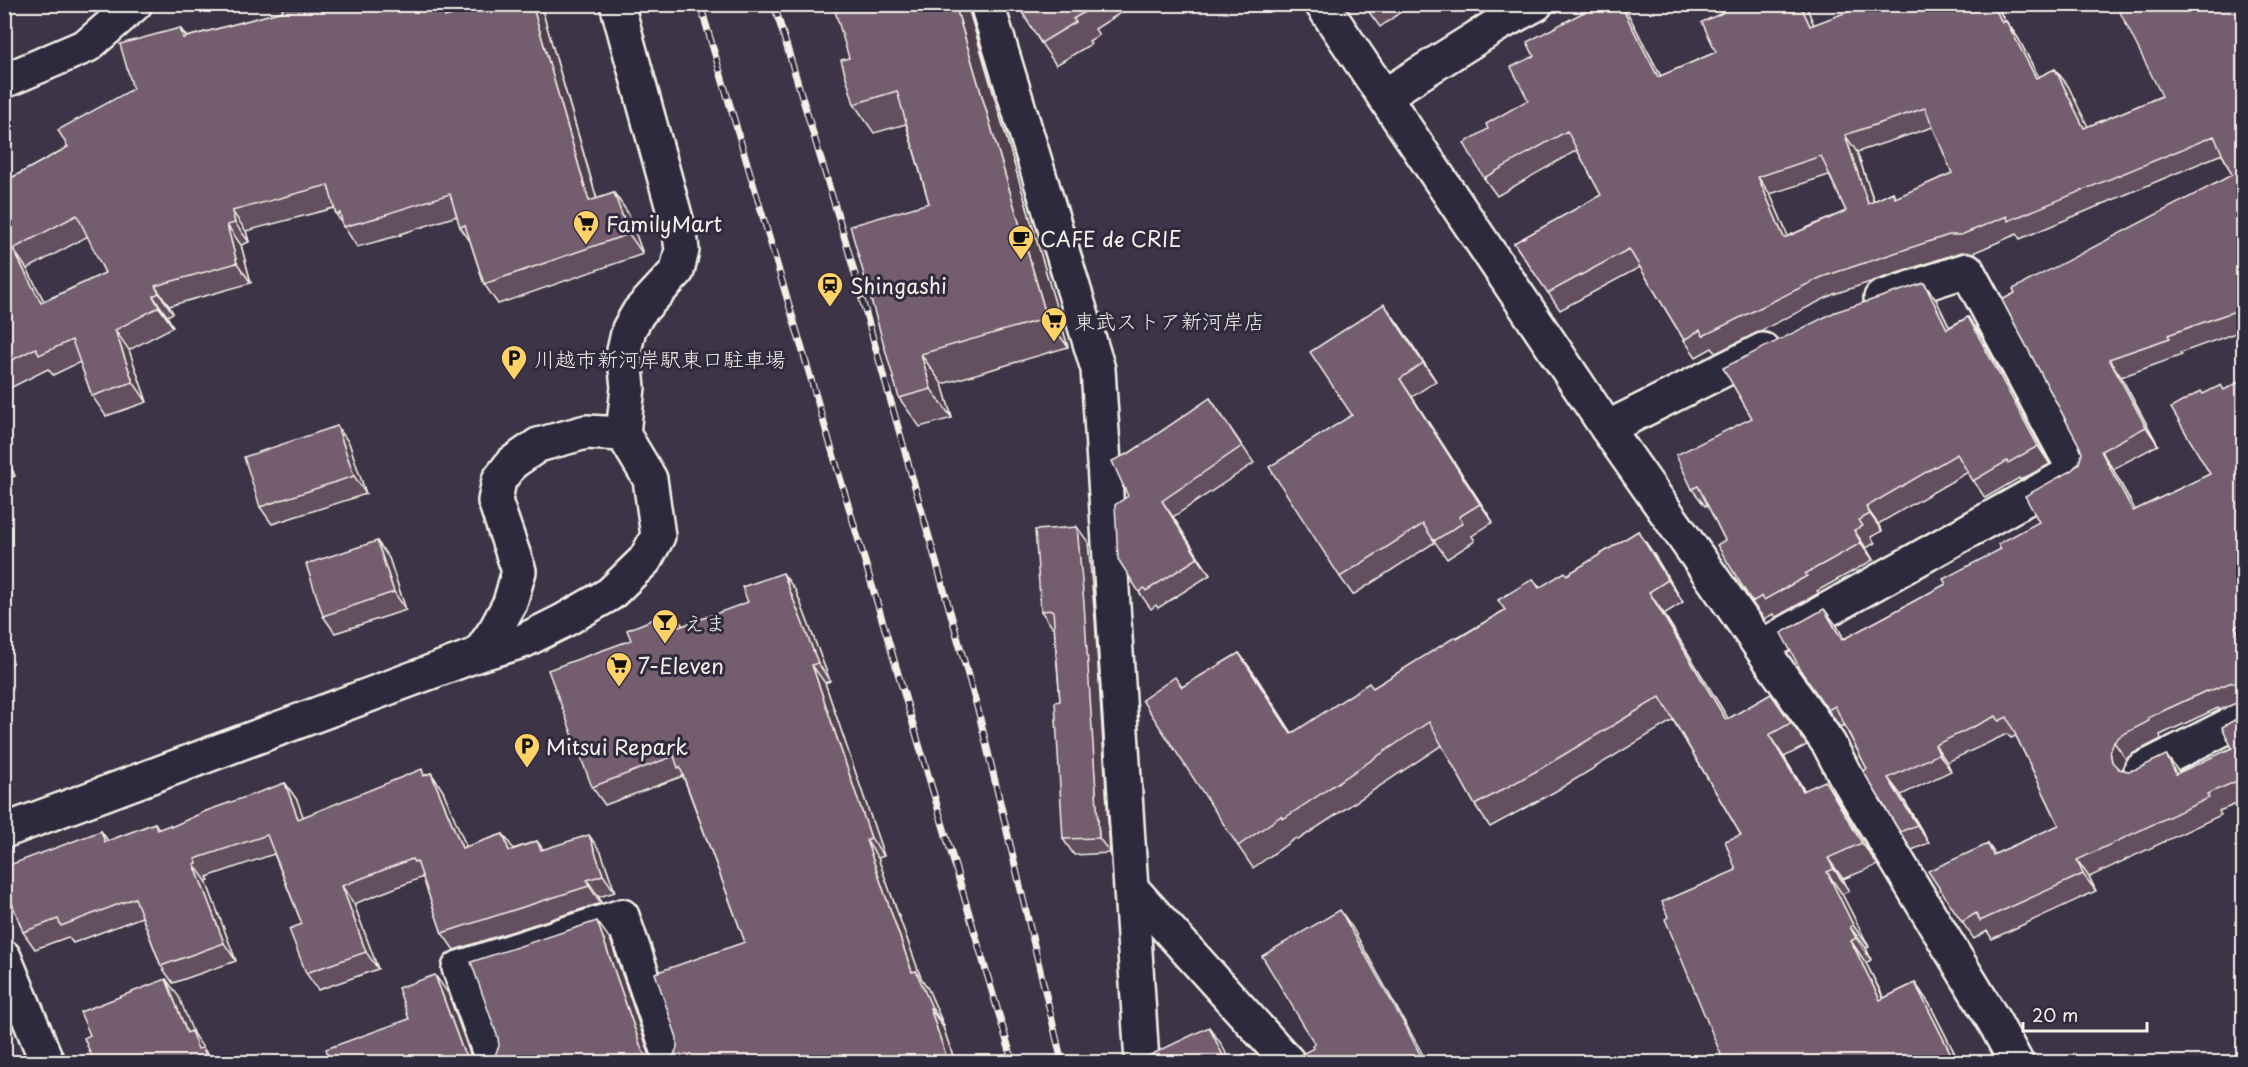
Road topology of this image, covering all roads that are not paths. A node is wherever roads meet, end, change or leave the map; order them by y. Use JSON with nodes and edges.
{"nodes":[{"id":1,"x":135,"y":4,"type":"edge"},
{"id":2,"x":617,"y":4,"type":"edge"},
{"id":3,"x":987,"y":4,"type":"edge"},
{"id":4,"x":1322,"y":4,"type":"edge"},
{"id":5,"x":1536,"y":4,"type":"edge"},
{"id":6,"x":4,"y":81,"type":"edge"},
{"id":7,"x":1384,"y":96,"type":"junction"},
{"id":8,"x":1851,"y":308,"type":"edge"},
{"id":9,"x":1789,"y":337,"type":"edge"},
{"id":10,"x":1607,"y":428,"type":"junction"},
{"id":11,"x":623,"y":435,"type":"junction"},
{"id":12,"x":1761,"y":647,"type":"junction"},
{"id":13,"x":479,"y":654,"type":"junction"},
{"id":14,"x":2244,"y":718,"type":"edge"},
{"id":15,"x":2141,"y":770,"type":"edge"},
{"id":16,"x":4,"y":831,"type":"edge"},
{"id":17,"x":1132,"y":889,"type":"junction"},
{"id":18,"x":4,"y":957,"type":"edge"},
{"id":19,"x":47,"y":1062,"type":"edge"},
{"id":20,"x":493,"y":1062,"type":"edge"},
{"id":21,"x":672,"y":1062,"type":"edge"},
{"id":22,"x":1142,"y":1062,"type":"edge"},
{"id":23,"x":1288,"y":1062,"type":"edge"},
{"id":24,"x":2016,"y":1062,"type":"edge"}],
"edges":[{"from":1,"to":6,"type":"street"},
{"from":2,"to":11,"type":"street"},
{"from":3,"to":17,"type":"street"},
{"from":4,"to":7,"type":"street"},
{"from":5,"to":7,"type":"street"},
{"from":7,"to":10,"type":"street"},
{"from":8,"to":12,"type":"street"},
{"from":9,"to":10,"type":"street"},
{"from":10,"to":12,"type":"street"},
{"from":11,"to":13,"type":"street"},
{"from":11,"to":13,"type":"street"},
{"from":12,"to":24,"type":"street"},
{"from":13,"to":16,"type":"street"},
{"from":14,"to":15,"type":"street"},
{"from":17,"to":22,"type":"street"},
{"from":17,"to":23,"type":"street"},
{"from":18,"to":19,"type":"street"},
{"from":20,"to":21,"type":"street"}]}
